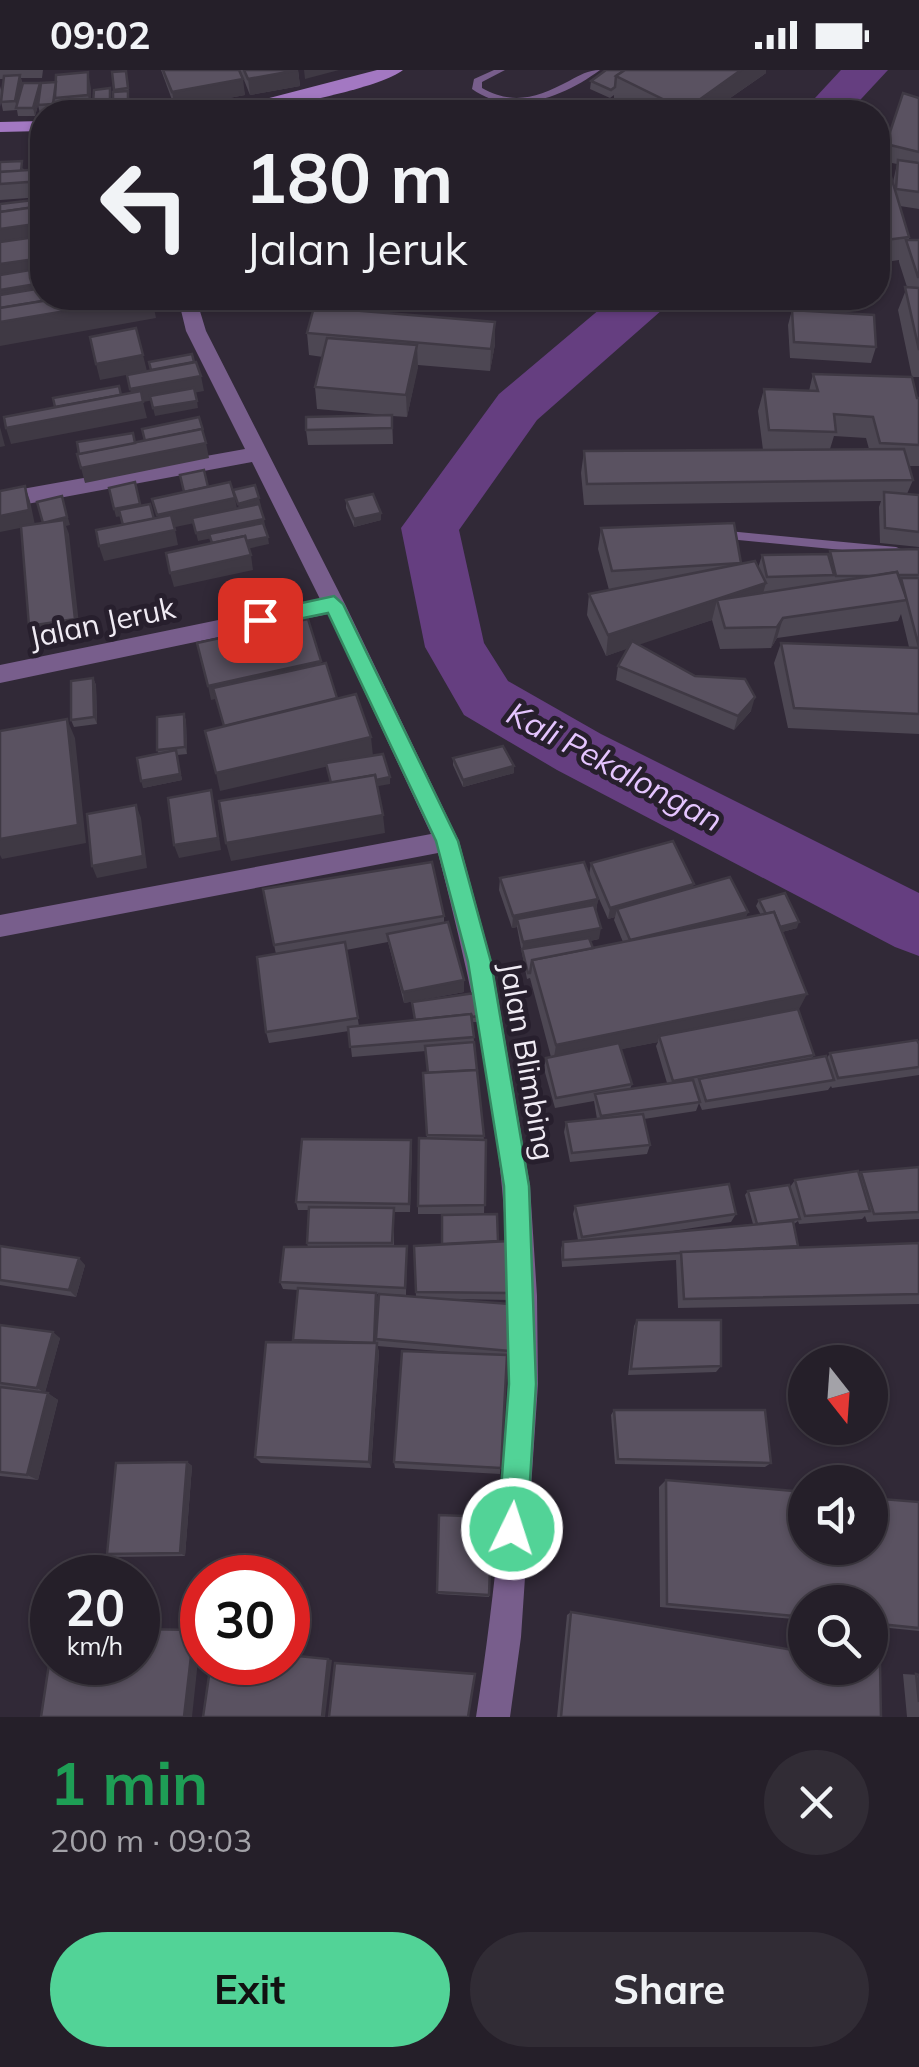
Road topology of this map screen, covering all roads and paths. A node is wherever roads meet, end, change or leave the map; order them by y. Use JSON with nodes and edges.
{"nodes":[{"id":1,"x":395,"y":70,"type":"edge"},
{"id":2,"x":501,"y":70,"type":"edge"},
{"id":3,"x":596,"y":70,"type":"edge"},
{"id":4,"x":280,"y":100,"type":"edge"},
{"id":5,"x":507,"y":100,"type":"edge"},
{"id":6,"x":534,"y":100,"type":"edge"},
{"id":7,"x":30,"y":126,"type":"edge"},
{"id":8,"x":0,"y":127,"type":"edge"},
{"id":9,"x":190,"y":310,"type":"edge"},
{"id":10,"x":256,"y":454,"type":"junction"},
{"id":11,"x":0,"y":501,"type":"edge"},
{"id":12,"x":703,"y":534,"type":"edge"},
{"id":13,"x":919,"y":562,"type":"edge"},
{"id":14,"x":334,"y":604,"type":"junction"},
{"id":15,"x":0,"y":674,"type":"edge"},
{"id":16,"x":447,"y":841,"type":"junction"},
{"id":17,"x":0,"y":926,"type":"edge"},
{"id":18,"x":493,"y":1717,"type":"edge"}],
"edges":[{"from":1,"to":4,"type":"main road"},
{"from":2,"to":5,"type":"lane"},
{"from":3,"to":6,"type":"lane"},
{"from":7,"to":8,"type":"main road"},
{"from":9,"to":10,"type":"street","name":"Jalan Blimbing"},
{"from":10,"to":11,"type":"street"},
{"from":10,"to":14,"type":"street","name":"Jalan Blimbing"},
{"from":12,"to":13,"type":"lane"},
{"from":14,"to":15,"type":"street","name":"Jalan Jeruk"},
{"from":14,"to":16,"type":"street","name":"Jalan Blimbing"},
{"from":16,"to":17,"type":"street"},
{"from":16,"to":18,"type":"street","name":"Jalan Blimbing"}]}
